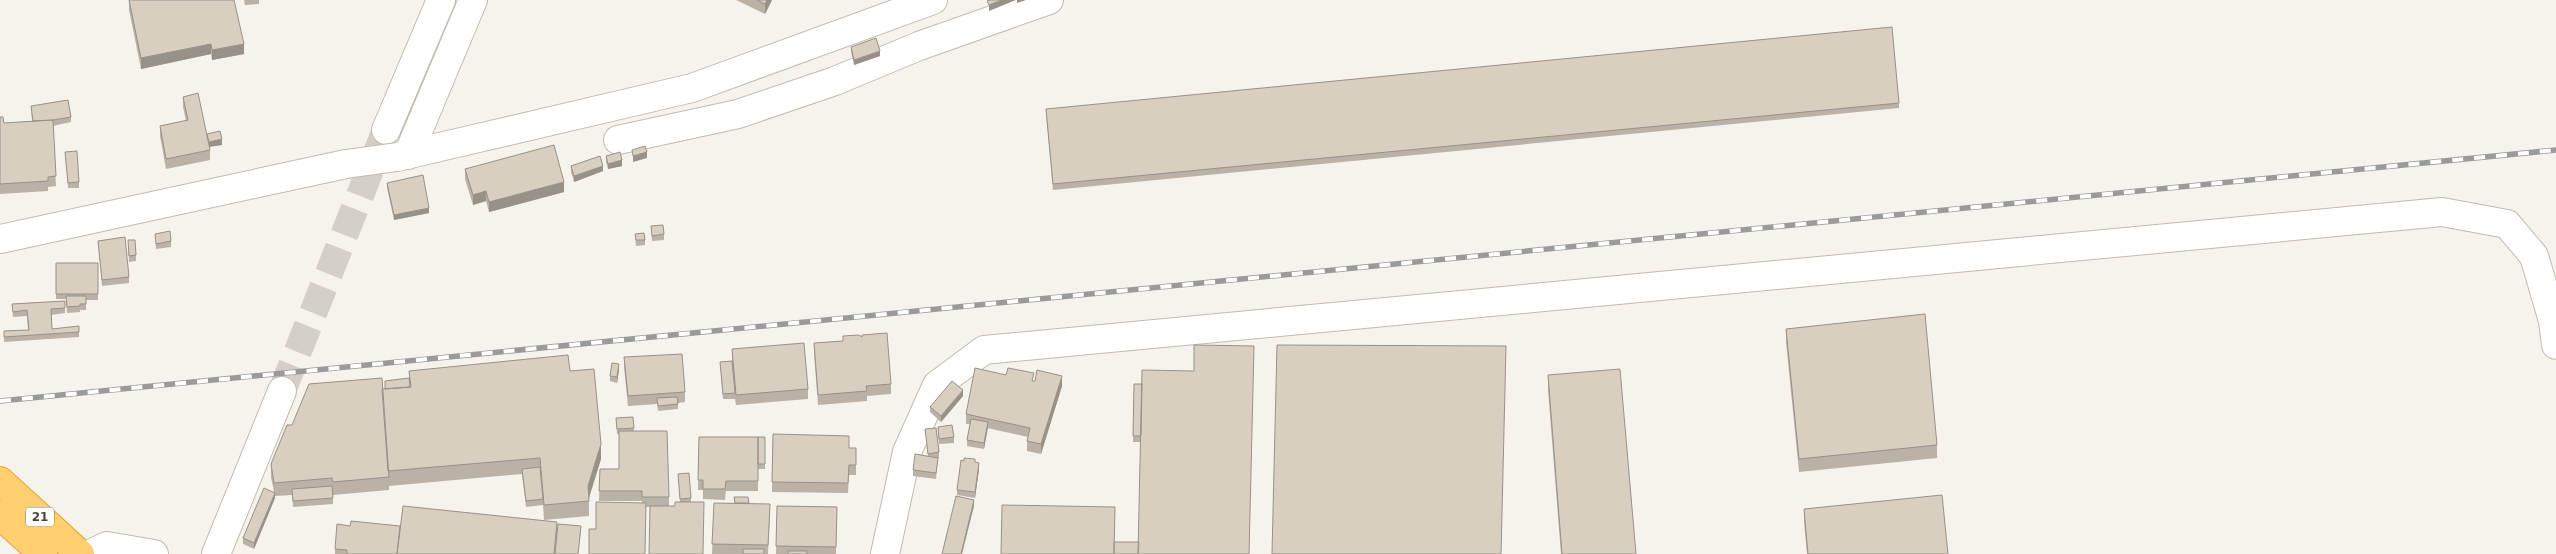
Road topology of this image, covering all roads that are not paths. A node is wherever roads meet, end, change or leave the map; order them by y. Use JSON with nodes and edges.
{"nodes":[{"id":1,"x":441,"y":0,"type":"edge"},
{"id":2,"x":473,"y":0,"type":"edge"},
{"id":3,"x":933,"y":0,"type":"edge"},
{"id":4,"x":1050,"y":0,"type":"edge"},
{"id":5,"x":386,"y":130,"type":"tunnel mouth"},
{"id":6,"x":618,"y":140,"type":"dead end"},
{"id":7,"x":402,"y":156,"type":"junction"},
{"id":8,"x":0,"y":239,"type":"edge"},
{"id":9,"x":2555,"y":329,"type":"edge"},
{"id":10,"x":282,"y":391,"type":"tunnel mouth"},
{"id":11,"x":0,"y":480,"type":"edge"},
{"id":12,"x":0,"y":515,"type":"edge"},
{"id":13,"x":42,"y":554,"type":"edge"},
{"id":14,"x":80,"y":554,"type":"edge"},
{"id":15,"x":90,"y":554,"type":"edge"},
{"id":16,"x":154,"y":554,"type":"edge"},
{"id":17,"x":216,"y":554,"type":"edge"},
{"id":18,"x":885,"y":554,"type":"edge"}],
"edges":[{"from":1,"to":5,"type":"street"},
{"from":2,"to":7,"type":"street"},
{"from":3,"to":7,"type":"street"},
{"from":4,"to":6,"type":"street"},
{"from":7,"to":8,"type":"street","bridge":true},
{"from":9,"to":18,"type":"street"},
{"from":10,"to":17,"type":"street"},
{"from":11,"to":14,"type":"highway","number":"21"},
{"from":12,"to":13,"type":"highway","number":"21"},
{"from":15,"to":16,"type":"street"}]}
